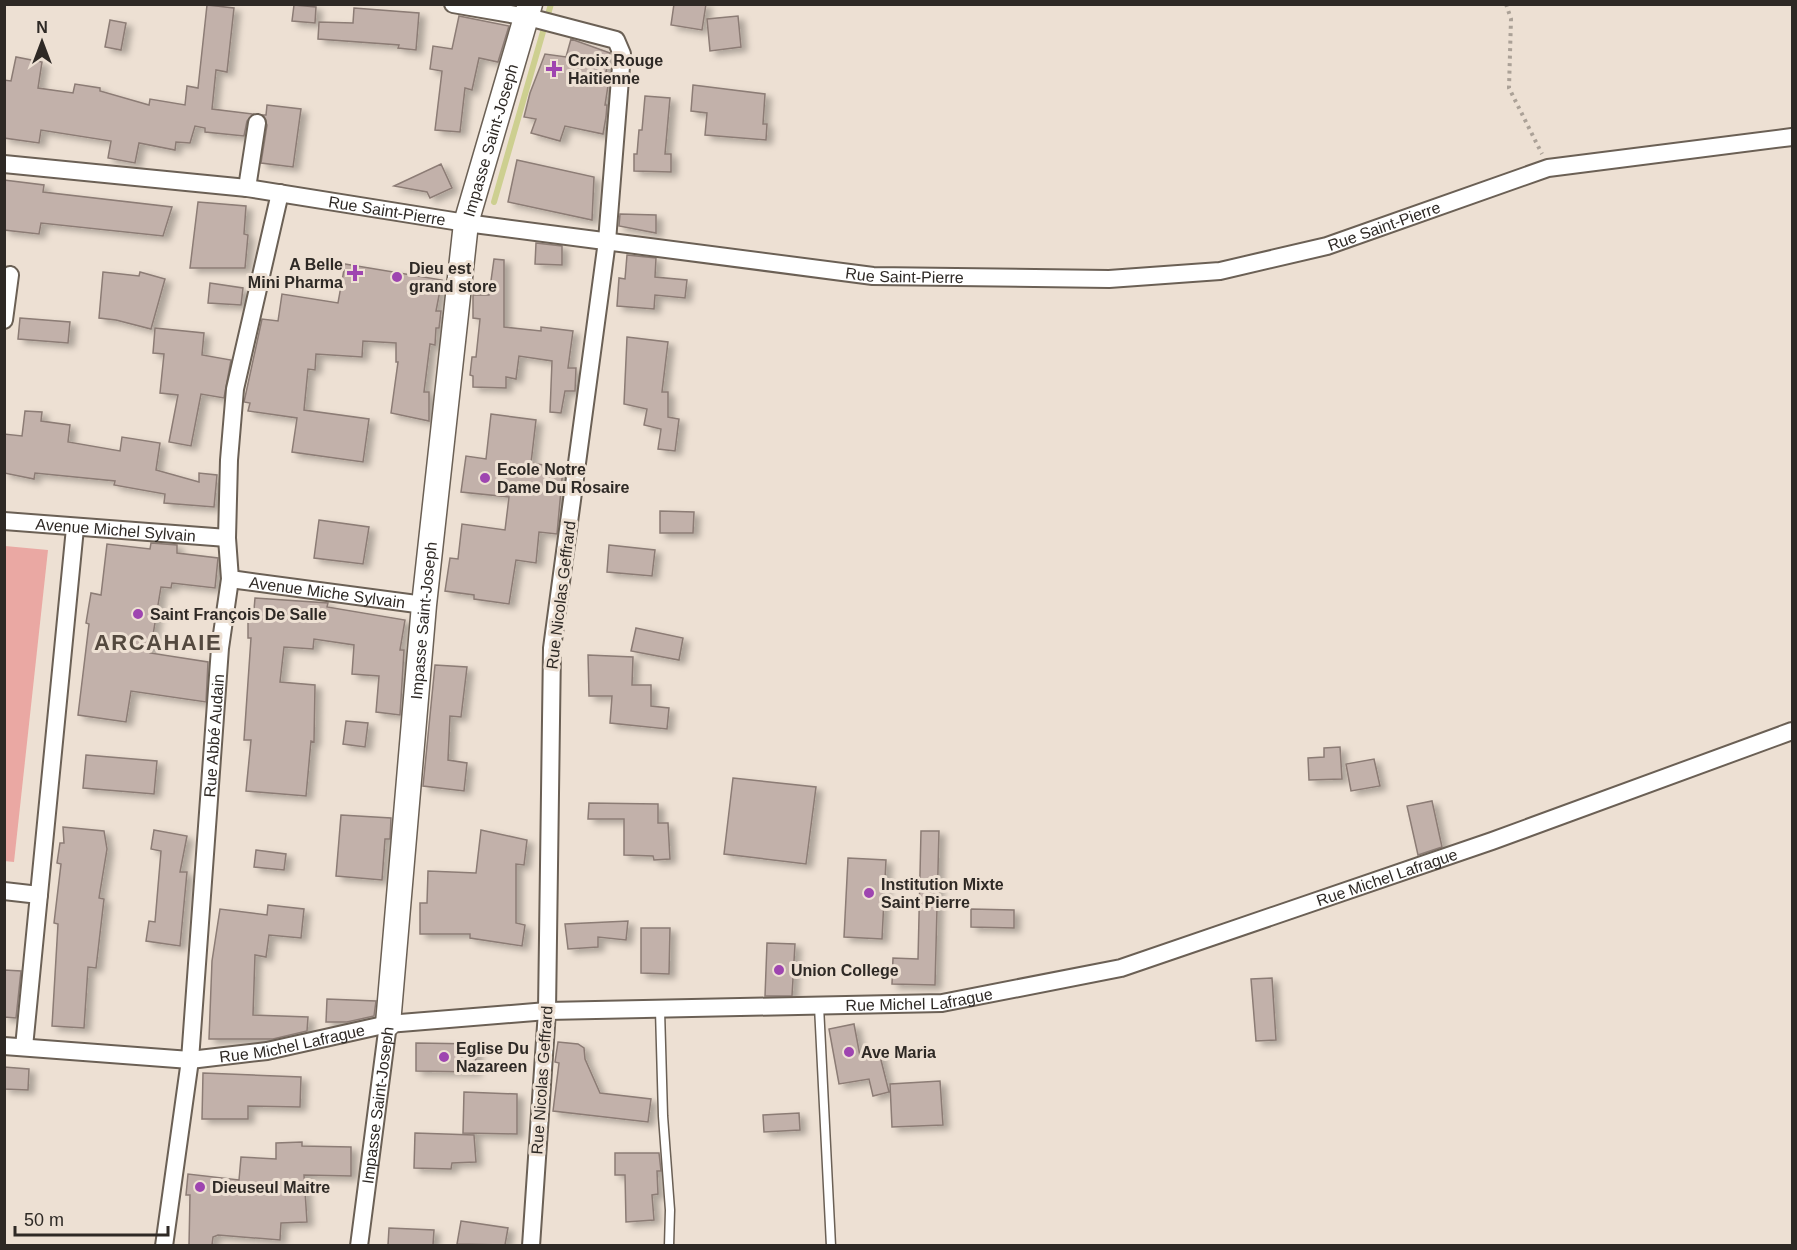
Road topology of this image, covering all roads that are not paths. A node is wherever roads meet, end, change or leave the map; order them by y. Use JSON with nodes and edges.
{"nodes":[{"id":1,"x":453,"y":4,"type":"edge"},
{"id":2,"x":529,"y":11,"type":"edge"},
{"id":3,"x":257,"y":123,"type":"dead end"},
{"id":4,"x":1792,"y":137,"type":"edge"},
{"id":5,"x":4,"y":164,"type":"edge"},
{"id":6,"x":247,"y":188,"type":"junction"},
{"id":7,"x":280,"y":193,"type":"junction"},
{"id":8,"x":466,"y":223,"type":"junction"},
{"id":9,"x":607,"y":241,"type":"junction"},
{"id":10,"x":10,"y":275,"type":"dead end"},
{"id":11,"x":4,"y":320,"type":"edge"},
{"id":12,"x":4,"y":521,"type":"edge"},
{"id":13,"x":75,"y":528,"type":"junction"},
{"id":14,"x":227,"y":538,"type":"junction"},
{"id":15,"x":230,"y":579,"type":"junction"},
{"id":16,"x":424,"y":605,"type":"junction"},
{"id":17,"x":1792,"y":731,"type":"edge"},
{"id":18,"x":4,"y":891,"type":"edge"},
{"id":19,"x":39,"y":895,"type":"junction"},
{"id":20,"x":819,"y":1006,"type":"junction"},
{"id":21,"x":660,"y":1010,"type":"junction"},
{"id":22,"x":547,"y":1011,"type":"junction"},
{"id":23,"x":388,"y":1024,"type":"junction"},
{"id":24,"x":4,"y":1046,"type":"edge"},
{"id":25,"x":24,"y":1047,"type":"junction"},
{"id":26,"x":190,"y":1060,"type":"junction"},
{"id":27,"x":165,"y":1245,"type":"edge"},
{"id":28,"x":358,"y":1245,"type":"edge"},
{"id":29,"x":531,"y":1245,"type":"edge"},
{"id":30,"x":669,"y":1245,"type":"edge"},
{"id":31,"x":831,"y":1245,"type":"edge"}],
"edges":[{"from":1,"to":2,"type":"street"},
{"from":2,"to":8,"type":"street","name":"Impasse Saint-Joseph"},
{"from":2,"to":9,"type":"street","name":"Rue Nicolas Geffrard"},
{"from":3,"to":6,"type":"street"},
{"from":4,"to":9,"type":"street","name":"Rue Saint-Pierre"},
{"from":5,"to":6,"type":"street","name":"Rue Saint-Pierre"},
{"from":6,"to":7,"type":"street","name":"Rue Saint-Pierre"},
{"from":7,"to":8,"type":"street","name":"Rue Saint-Pierre"},
{"from":7,"to":14,"type":"street","name":"Rue Abbé Audain"},
{"from":8,"to":9,"type":"street","name":"Rue Saint-Pierre"},
{"from":8,"to":16,"type":"street","name":"Impasse Saint-Joseph"},
{"from":9,"to":22,"type":"street","name":"Rue Nicolas Geffrard"},
{"from":10,"to":11,"type":"street"},
{"from":12,"to":13,"type":"street","name":"Avenue Michel Sylvain"},
{"from":13,"to":14,"type":"street","name":"Avenue Michel Sylvain"},
{"from":13,"to":19,"type":"street"},
{"from":14,"to":15,"type":"street","name":"Rue Abbé Audain"},
{"from":15,"to":16,"type":"street","name":"Avenue Miche Sylvain"},
{"from":15,"to":26,"type":"street","name":"Rue Abbé Audain"},
{"from":16,"to":23,"type":"street","name":"Impasse Saint-Joseph"},
{"from":17,"to":20,"type":"street","name":"Rue Michel Lafrague"},
{"from":18,"to":19,"type":"street"},
{"from":19,"to":25,"type":"street"},
{"from":20,"to":21,"type":"street","name":"Rue Michel Lafrague"},
{"from":20,"to":31,"type":"lane"},
{"from":21,"to":22,"type":"street","name":"Rue Michel Lafrague"},
{"from":21,"to":30,"type":"lane"},
{"from":22,"to":23,"type":"street","name":"Rue Michel Lafrague"},
{"from":22,"to":29,"type":"street","name":"Rue Nicolas Geffrard"},
{"from":23,"to":26,"type":"street","name":"Rue Michel Lafrague"},
{"from":23,"to":28,"type":"street","name":"Impasse Saint-Joseph"},
{"from":24,"to":25,"type":"street","name":"Rue Michel Lafrague"},
{"from":25,"to":26,"type":"street","name":"Rue Michel Lafrague"},
{"from":26,"to":27,"type":"street","name":"Rue Abbé Audain"}]}
